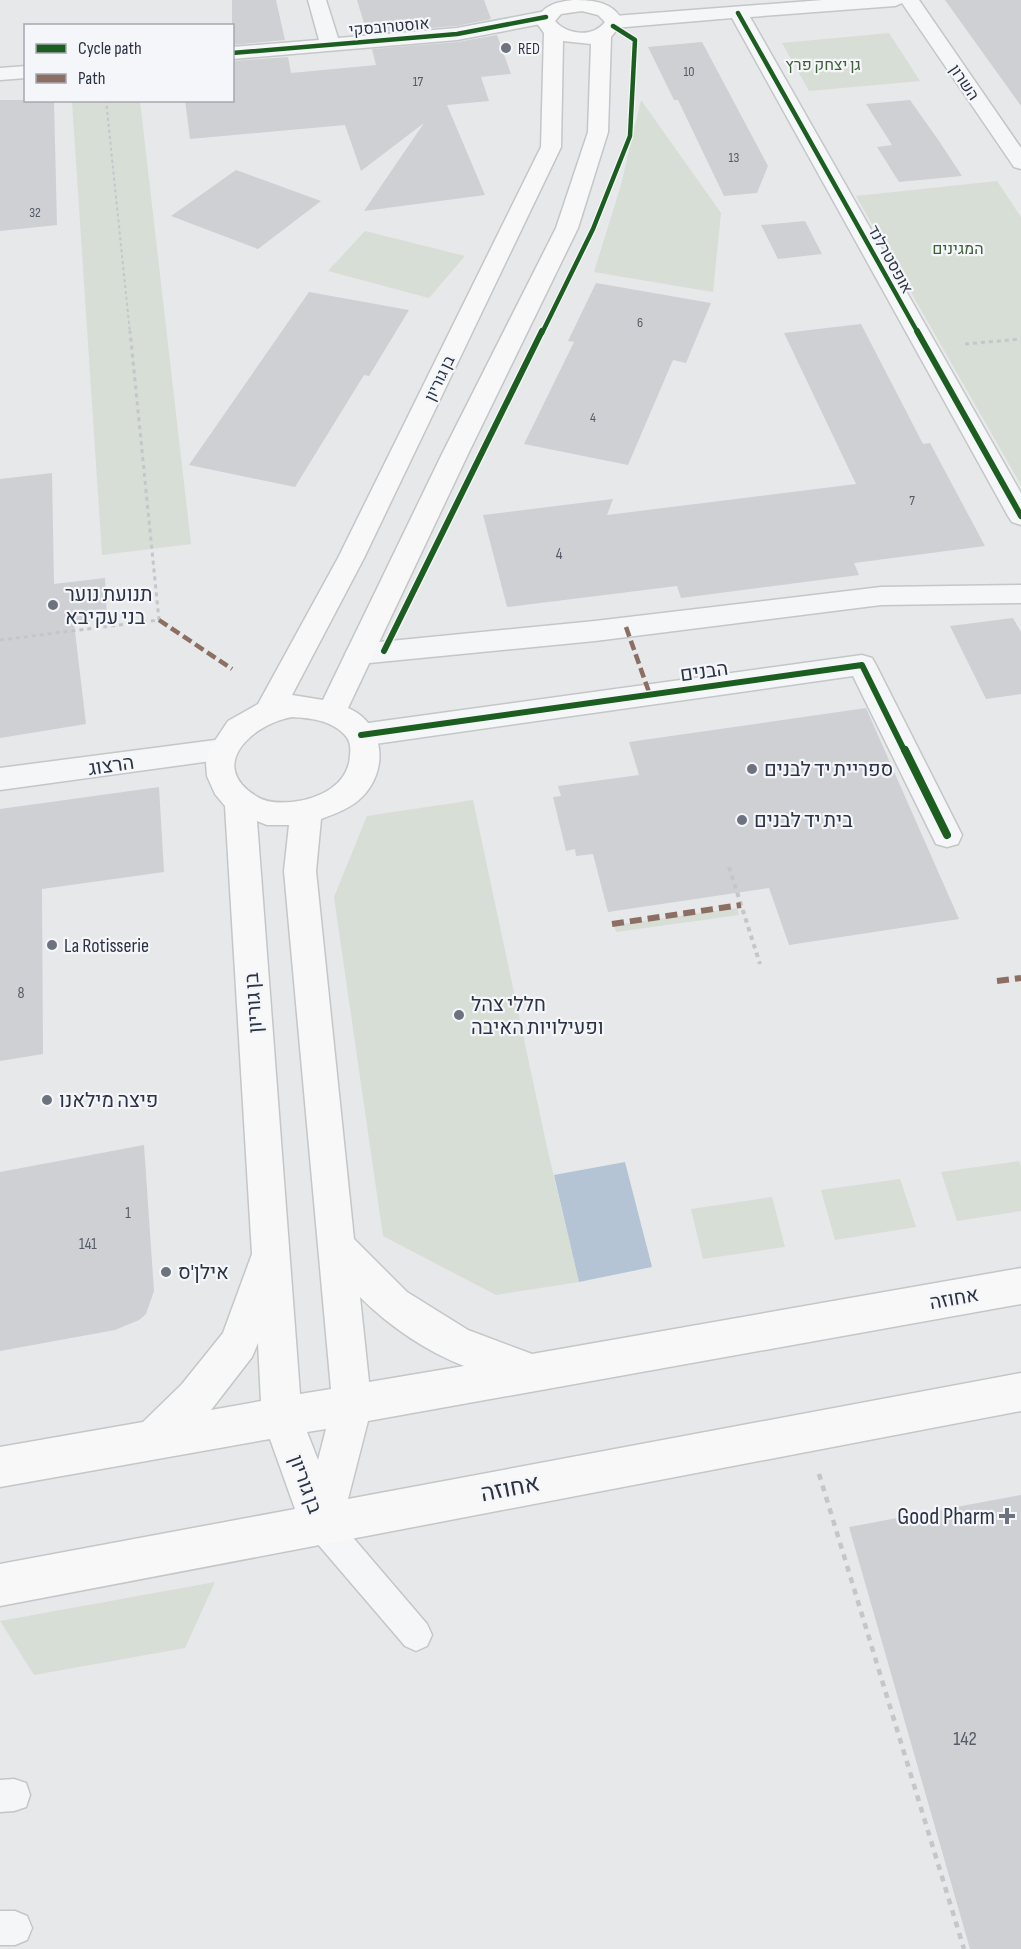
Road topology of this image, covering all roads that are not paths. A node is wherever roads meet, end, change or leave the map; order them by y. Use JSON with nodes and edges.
{"nodes":[{"id":1,"x":317,"y":0,"type":"edge"},
{"id":2,"x":895,"y":0,"type":"edge"},
{"id":3,"x":910,"y":0,"type":"edge"},
{"id":4,"x":591,"y":3,"type":"edge"},
{"id":5,"x":738,"y":13,"type":"junction"},
{"id":6,"x":555,"y":14,"type":"edge"},
{"id":7,"x":608,"y":28,"type":"junction"},
{"id":8,"x":330,"y":45,"type":"junction"},
{"id":9,"x":234,"y":53,"type":"edge"},
{"id":10,"x":24,"y":72,"type":"edge"},
{"id":11,"x":0,"y":74,"type":"edge"},
{"id":12,"x":1021,"y":163,"type":"edge"},
{"id":13,"x":1021,"y":516,"type":"edge"},
{"id":14,"x":1021,"y":594,"type":"edge"},
{"id":15,"x":359,"y":654,"type":"junction"},
{"id":16,"x":270,"y":709,"type":"junction"},
{"id":17,"x":332,"y":712,"type":"junction"},
{"id":18,"x":361,"y":735,"type":"junction"},
{"id":19,"x":223,"y":750,"type":"junction"},
{"id":20,"x":0,"y":779,"type":"edge"},
{"id":21,"x":240,"y":801,"type":"junction"},
{"id":22,"x":306,"y":813,"type":"junction"},
{"id":23,"x":947,"y":836,"type":"dead end"},
{"id":24,"x":336,"y":1246,"type":"junction"},
{"id":25,"x":269,"y":1254,"type":"junction"},
{"id":26,"x":1021,"y":1286,"type":"edge"},
{"id":27,"x":534,"y":1374,"type":"junction"},
{"id":28,"x":1021,"y":1392,"type":"edge"},
{"id":29,"x":352,"y":1405,"type":"junction"},
{"id":30,"x":282,"y":1417,"type":"junction"},
{"id":31,"x":152,"y":1441,"type":"junction"},
{"id":32,"x":0,"y":1467,"type":"edge"},
{"id":33,"x":321,"y":1524,"type":"junction"},
{"id":34,"x":0,"y":1585,"type":"edge"},
{"id":35,"x":416,"y":1635,"type":"dead end"}],
"edges":[{"from":1,"to":8,"type":"street"},
{"from":2,"to":5,"type":"street"},
{"from":3,"to":12,"type":"street","name":"השרון"},
{"from":4,"to":6,"type":"main road"},
{"from":4,"to":7,"type":"main road"},
{"from":5,"to":7,"type":"street"},
{"from":5,"to":13,"type":"street","name":"אופסטרלנד"},
{"from":6,"to":7,"type":"main road"},
{"from":6,"to":8,"type":"street","name":"אוסטרובסקי"},
{"from":6,"to":16,"type":"main road","name":"בן גוריון"},
{"from":7,"to":15,"type":"main road"},
{"from":8,"to":9,"type":"street","name":"אוסטרובסקי"},
{"from":10,"to":11,"type":"street"},
{"from":14,"to":15,"type":"street"},
{"from":15,"to":17,"type":"main road"},
{"from":16,"to":17,"type":"main road"},
{"from":16,"to":19,"type":"main road"},
{"from":17,"to":18,"type":"main road"},
{"from":18,"to":22,"type":"main road"},
{"from":18,"to":23,"type":"street","name":"הבנים"},
{"from":19,"to":20,"type":"street","name":"הרצוג"},
{"from":19,"to":21,"type":"main road"},
{"from":21,"to":22,"type":"main road"},
{"from":21,"to":25,"type":"main road","name":"בן גוריון"},
{"from":22,"to":24,"type":"main road","name":"בן גוריון"},
{"from":24,"to":27,"type":"main road"},
{"from":24,"to":29,"type":"main road","name":"בן גוריון"},
{"from":25,"to":30,"type":"main road","name":"בן גוריון"},
{"from":25,"to":31,"type":"main road"},
{"from":26,"to":27,"type":"main road","name":"אחוזה"},
{"from":27,"to":29,"type":"main road","name":"אחוזה"},
{"from":28,"to":33,"type":"main road","name":"אחוזה"},
{"from":29,"to":30,"type":"main road","name":"אחוזה"},
{"from":29,"to":33,"type":"main road","name":"בן גוריון"},
{"from":30,"to":31,"type":"main road","name":"אחוזה"},
{"from":30,"to":33,"type":"main road","name":"בן גוריון"},
{"from":31,"to":32,"type":"main road","name":"אחוזה"},
{"from":33,"to":34,"type":"main road","name":"אחוזה"},
{"from":33,"to":35,"type":"lane"}]}
